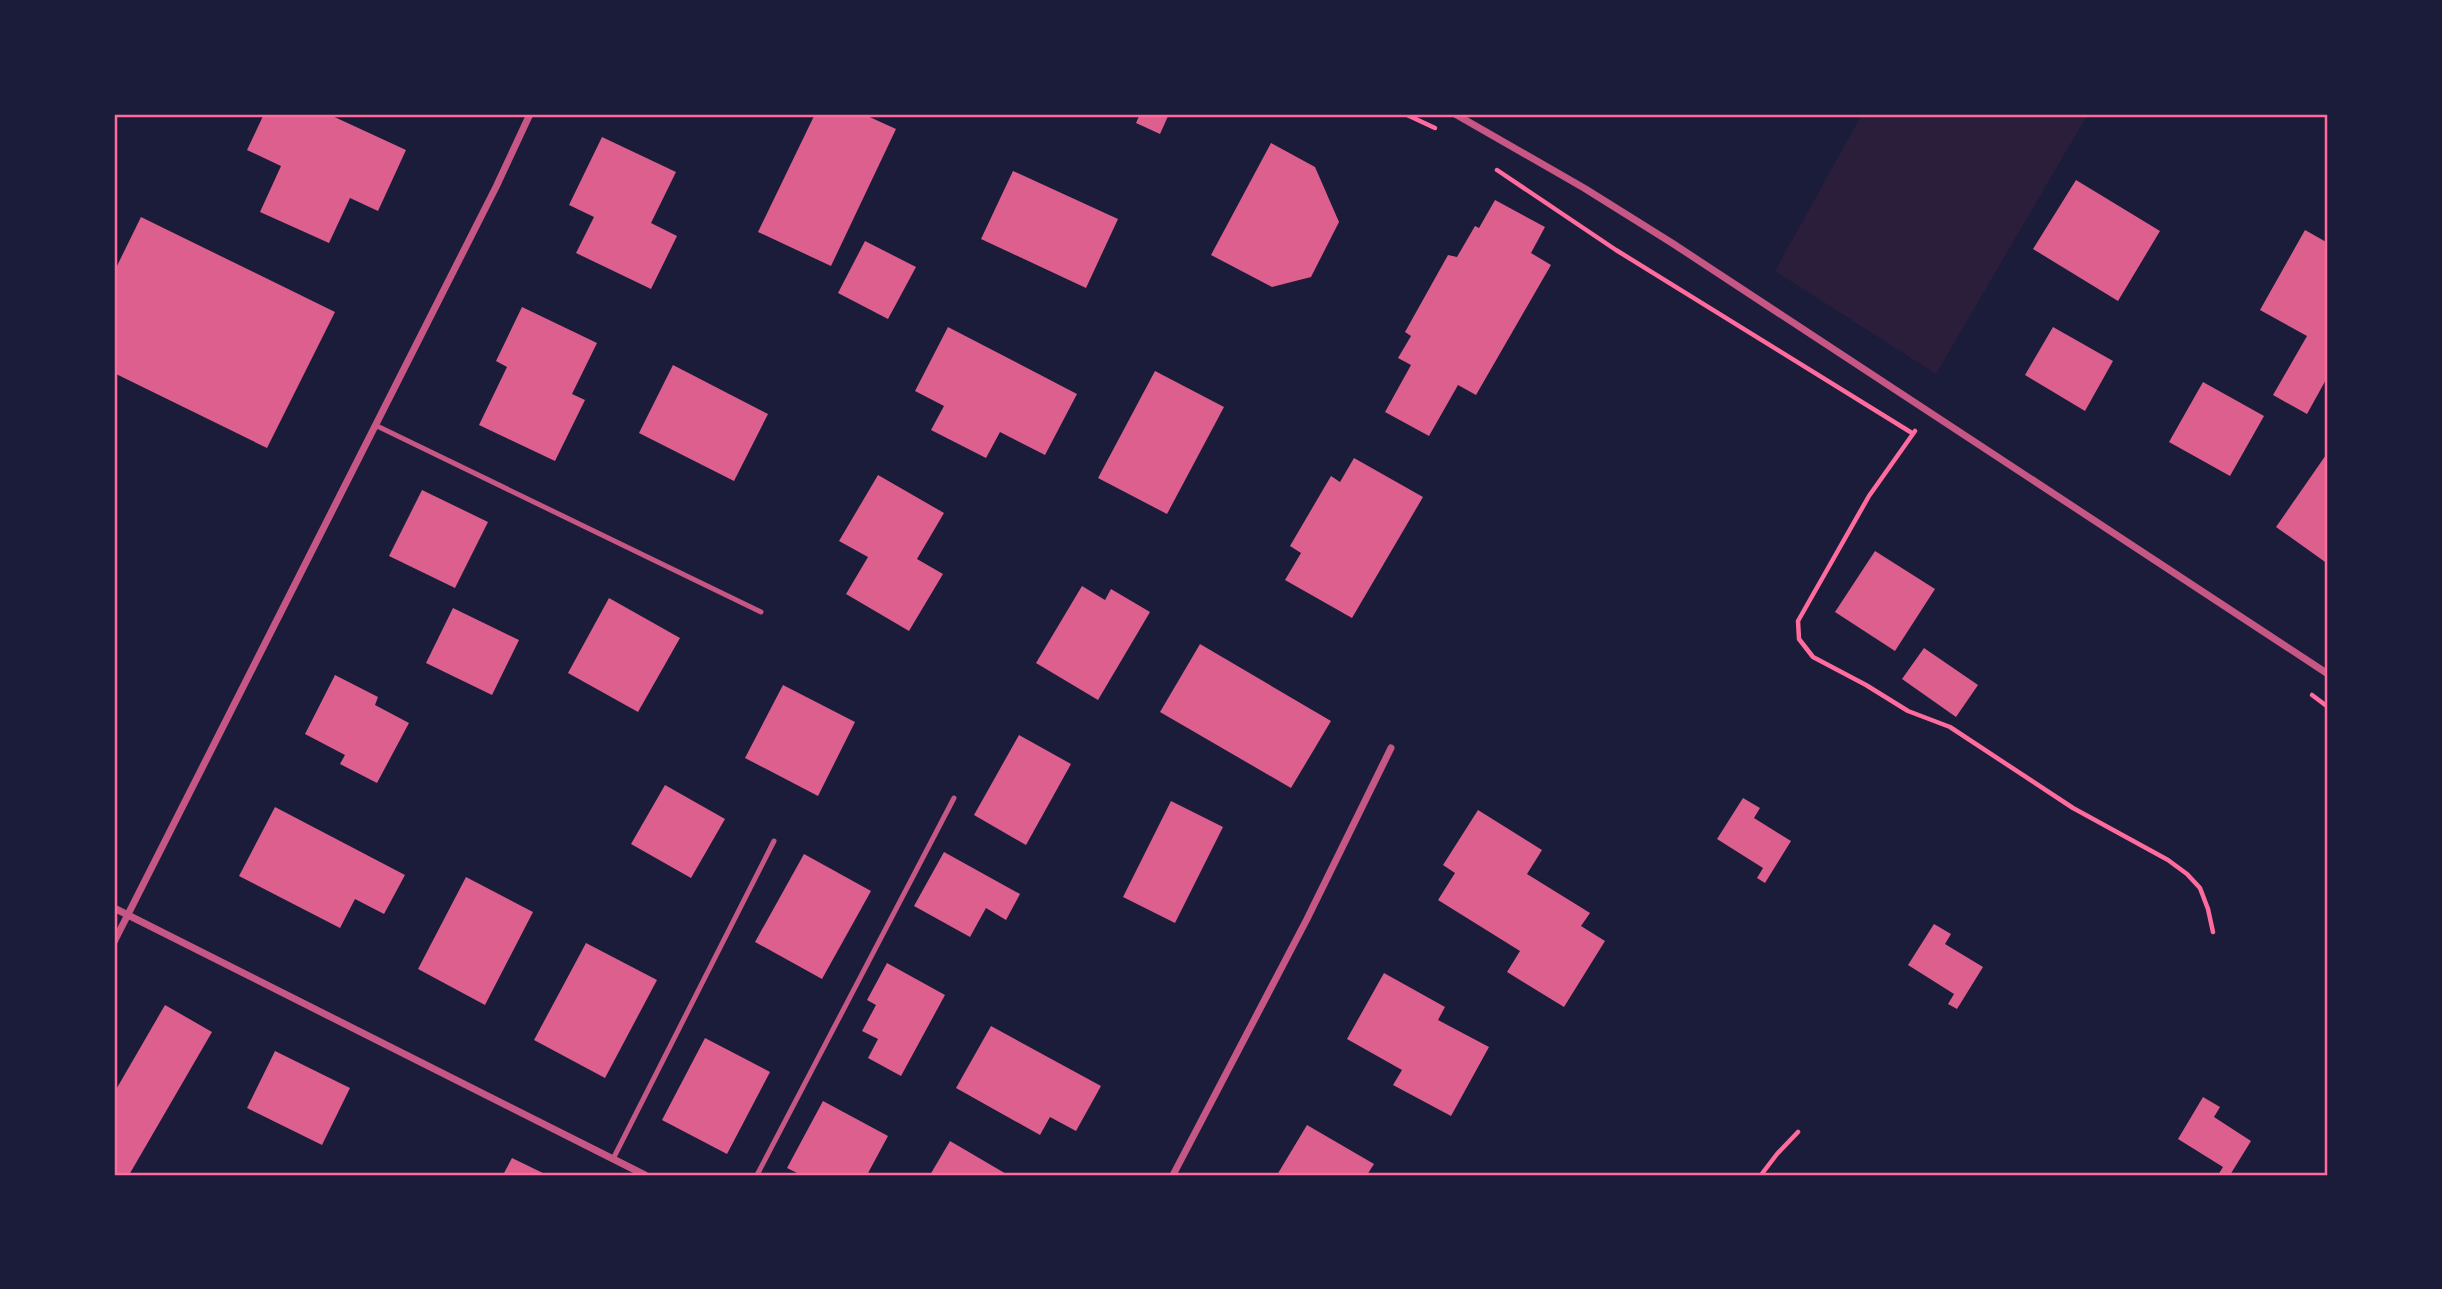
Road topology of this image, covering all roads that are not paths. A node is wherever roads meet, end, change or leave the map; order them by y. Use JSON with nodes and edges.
{"nodes":[{"id":1,"x":530,"y":114,"type":"edge"},
{"id":2,"x":1455,"y":114,"type":"edge"},
{"id":3,"x":375,"y":425,"type":"junction"},
{"id":4,"x":761,"y":612,"type":"dead end"},
{"id":5,"x":2328,"y":674,"type":"edge"},
{"id":6,"x":1391,"y":748,"type":"dead end"},
{"id":7,"x":954,"y":797,"type":"dead end"},
{"id":8,"x":774,"y":841,"type":"dead end"},
{"id":9,"x":114,"y":908,"type":"edge"},
{"id":10,"x":128,"y":916,"type":"junction"},
{"id":11,"x":114,"y":942,"type":"edge"},
{"id":12,"x":613,"y":1159,"type":"junction"},
{"id":13,"x":645,"y":1175,"type":"edge"},
{"id":14,"x":757,"y":1175,"type":"edge"},
{"id":15,"x":1173,"y":1175,"type":"edge"}],
"edges":[{"from":1,"to":3,"type":"street"},
{"from":2,"to":5,"type":"street"},
{"from":3,"to":4,"type":"lane"},
{"from":3,"to":10,"type":"street"},
{"from":6,"to":15,"type":"street"},
{"from":7,"to":14,"type":"lane"},
{"from":8,"to":12,"type":"lane"},
{"from":9,"to":10,"type":"street"},
{"from":10,"to":11,"type":"street"},
{"from":10,"to":12,"type":"street"},
{"from":12,"to":13,"type":"street"}]}
